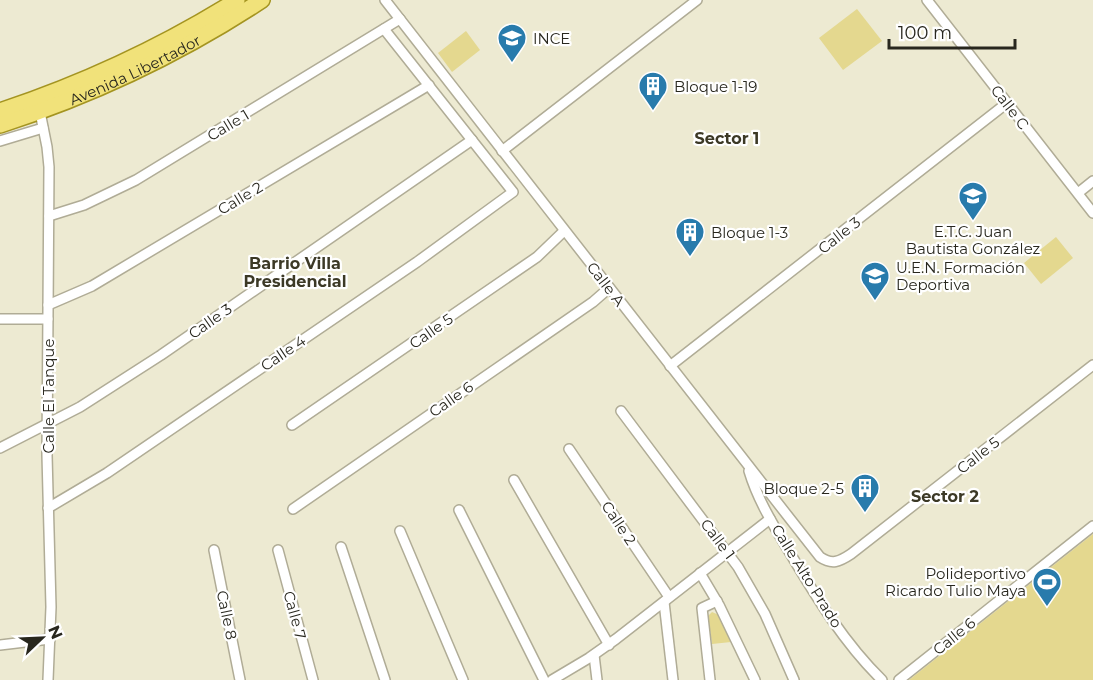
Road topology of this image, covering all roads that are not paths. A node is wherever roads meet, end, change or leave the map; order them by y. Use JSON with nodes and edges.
{"nodes":[{"id":1,"x":237,"y":0,"type":"edge"},
{"id":2,"x":262,"y":0,"type":"edge"},
{"id":3,"x":385,"y":0,"type":"edge"},
{"id":4,"x":680,"y":0,"type":"edge"},
{"id":5,"x":697,"y":0,"type":"edge"},
{"id":6,"x":927,"y":0,"type":"edge"},
{"id":7,"x":686,"y":8,"type":"junction"},
{"id":8,"x":400,"y":19,"type":"junction"},
{"id":9,"x":384,"y":29,"type":"junction"},
{"id":10,"x":429,"y":86,"type":"junction"},
{"id":11,"x":1007,"y":103,"type":"junction"},
{"id":12,"x":469,"y":109,"type":"junction"},
{"id":13,"x":0,"y":111,"type":"edge"},
{"id":14,"x":455,"y":119,"type":"junction"},
{"id":15,"x":41,"y":120,"type":"junction"},
{"id":16,"x":0,"y":126,"type":"edge"},
{"id":17,"x":472,"y":140,"type":"junction"},
{"id":18,"x":0,"y":141,"type":"edge"},
{"id":19,"x":505,"y":155,"type":"junction"},
{"id":20,"x":494,"y":168,"type":"junction"},
{"id":21,"x":1093,"y":181,"type":"edge"},
{"id":22,"x":1078,"y":193,"type":"junction"},
{"id":23,"x":1093,"y":213,"type":"edge"},
{"id":24,"x":48,"y":216,"type":"junction"},
{"id":25,"x":564,"y":231,"type":"junction"},
{"id":26,"x":609,"y":288,"type":"junction"},
{"id":27,"x":48,"y":305,"type":"junction"},
{"id":28,"x":0,"y":319,"type":"edge"},
{"id":29,"x":48,"y":319,"type":"junction"},
{"id":30,"x":670,"y":366,"type":"junction"},
{"id":31,"x":1092,"y":370,"type":"edge"},
{"id":32,"x":621,"y":411,"type":"dead end"},
{"id":33,"x":47,"y":424,"type":"junction"},
{"id":34,"x":292,"y":425,"type":"dead end"},
{"id":35,"x":0,"y":448,"type":"edge"},
{"id":36,"x":569,"y":449,"type":"dead end"},
{"id":37,"x":746,"y":463,"type":"junction"},
{"id":38,"x":514,"y":480,"type":"dead end"},
{"id":39,"x":48,"y":508,"type":"junction"},
{"id":40,"x":293,"y":510,"type":"dead end"},
{"id":41,"x":459,"y":510,"type":"dead end"},
{"id":42,"x":771,"y":519,"type":"junction"},
{"id":43,"x":1093,"y":526,"type":"edge"},
{"id":44,"x":400,"y":531,"type":"dead end"},
{"id":45,"x":341,"y":547,"type":"dead end"},
{"id":46,"x":214,"y":550,"type":"dead end"},
{"id":47,"x":278,"y":550,"type":"dead end"},
{"id":48,"x":727,"y":552,"type":"junction"},
{"id":49,"x":831,"y":562,"type":"joint"},
{"id":50,"x":700,"y":573,"type":"junction"},
{"id":51,"x":666,"y":600,"type":"junction"},
{"id":52,"x":717,"y":602,"type":"junction"},
{"id":53,"x":50,"y":639,"type":"junction"},
{"id":54,"x":0,"y":645,"type":"edge"},
{"id":55,"x":609,"y":645,"type":"junction"},
{"id":56,"x":594,"y":655,"type":"junction"},
{"id":57,"x":48,"y":680,"type":"edge"},
{"id":58,"x":240,"y":680,"type":"edge"},
{"id":59,"x":313,"y":680,"type":"edge"},
{"id":60,"x":385,"y":680,"type":"edge"},
{"id":61,"x":463,"y":680,"type":"edge"},
{"id":62,"x":544,"y":680,"type":"edge"},
{"id":63,"x":552,"y":680,"type":"edge"},
{"id":64,"x":597,"y":680,"type":"edge"},
{"id":65,"x":673,"y":680,"type":"edge"},
{"id":66,"x":710,"y":680,"type":"edge"},
{"id":67,"x":755,"y":680,"type":"edge"},
{"id":68,"x":794,"y":680,"type":"edge"},
{"id":69,"x":882,"y":680,"type":"edge"},
{"id":70,"x":899,"y":680,"type":"edge"}],
"edges":[{"from":1,"to":13,"type":"main road","name":"Avenida Libertador"},
{"from":2,"to":15,"type":"main road","name":"Avenida Libertador"},
{"from":3,"to":8,"type":"street","name":"Calle A"},
{"from":4,"to":7,"type":"street"},
{"from":5,"to":7,"type":"street"},
{"from":6,"to":11,"type":"street","name":"Calle C"},
{"from":7,"to":19,"type":"street"},
{"from":8,"to":9,"type":"street","name":"Calle 1"},
{"from":8,"to":12,"type":"street","name":"Calle A"},
{"from":9,"to":10,"type":"street"},
{"from":9,"to":24,"type":"street","name":"Calle 1"},
{"from":10,"to":14,"type":"street"},
{"from":10,"to":27,"type":"street","name":"Calle 2"},
{"from":11,"to":22,"type":"street","name":"Calle C"},
{"from":11,"to":30,"type":"street","name":"Calle 3"},
{"from":12,"to":14,"type":"street"},
{"from":12,"to":19,"type":"street","name":"Calle A"},
{"from":14,"to":17,"type":"street"},
{"from":15,"to":16,"type":"main road","name":"Avenida Libertador"},
{"from":15,"to":18,"type":"street","name":"Avenida Libertador"},
{"from":15,"to":24,"type":"street","name":"Calle El Tanque"},
{"from":17,"to":20,"type":"street"},
{"from":17,"to":33,"type":"street","name":"Calle 3"},
{"from":19,"to":20,"type":"street"},
{"from":19,"to":25,"type":"street","name":"Calle A"},
{"from":20,"to":39,"type":"street","name":"Calle 4"},
{"from":21,"to":22,"type":"street"},
{"from":22,"to":23,"type":"street","name":"Calle C"},
{"from":24,"to":27,"type":"street","name":"Calle El Tanque"},
{"from":25,"to":26,"type":"street","name":"Calle A"},
{"from":25,"to":34,"type":"street","name":"Calle 5"},
{"from":26,"to":30,"type":"street","name":"Calle A"},
{"from":26,"to":40,"type":"street","name":"Calle 6"},
{"from":27,"to":29,"type":"street","name":"Calle El Tanque"},
{"from":28,"to":29,"type":"street"},
{"from":29,"to":33,"type":"street","name":"Calle El Tanque"},
{"from":30,"to":37,"type":"street","name":"Calle A"},
{"from":31,"to":49,"type":"street","name":"Calle 5"},
{"from":32,"to":48,"type":"street","name":"Calle 1"},
{"from":33,"to":35,"type":"street","name":"Calle 3"},
{"from":33,"to":39,"type":"street","name":"Calle El Tanque"},
{"from":36,"to":51,"type":"street","name":"Calle 2"},
{"from":37,"to":42,"type":"street","name":"Calle Alto Prado"},
{"from":37,"to":49,"type":"street","name":"Calle A"},
{"from":38,"to":55,"type":"street"},
{"from":39,"to":53,"type":"street","name":"Calle El Tanque"},
{"from":41,"to":62,"type":"street"},
{"from":42,"to":48,"type":"street"},
{"from":42,"to":69,"type":"street","name":"Calle Alto Prado"},
{"from":43,"to":70,"type":"street","name":"Calle 6"},
{"from":44,"to":61,"type":"street"},
{"from":45,"to":60,"type":"street"},
{"from":46,"to":58,"type":"street","name":"Calle 8"},
{"from":47,"to":59,"type":"street","name":"Calle 7"},
{"from":48,"to":50,"type":"street"},
{"from":48,"to":68,"type":"street","name":"Calle 1"},
{"from":50,"to":51,"type":"street"},
{"from":50,"to":52,"type":"street"},
{"from":51,"to":55,"type":"street"},
{"from":51,"to":65,"type":"street","name":"Calle 2"},
{"from":52,"to":66,"type":"street"},
{"from":52,"to":67,"type":"street"},
{"from":53,"to":54,"type":"street"},
{"from":53,"to":57,"type":"street","name":"Calle El Tanque"},
{"from":55,"to":56,"type":"street"},
{"from":56,"to":63,"type":"street"},
{"from":56,"to":64,"type":"street"}]}
